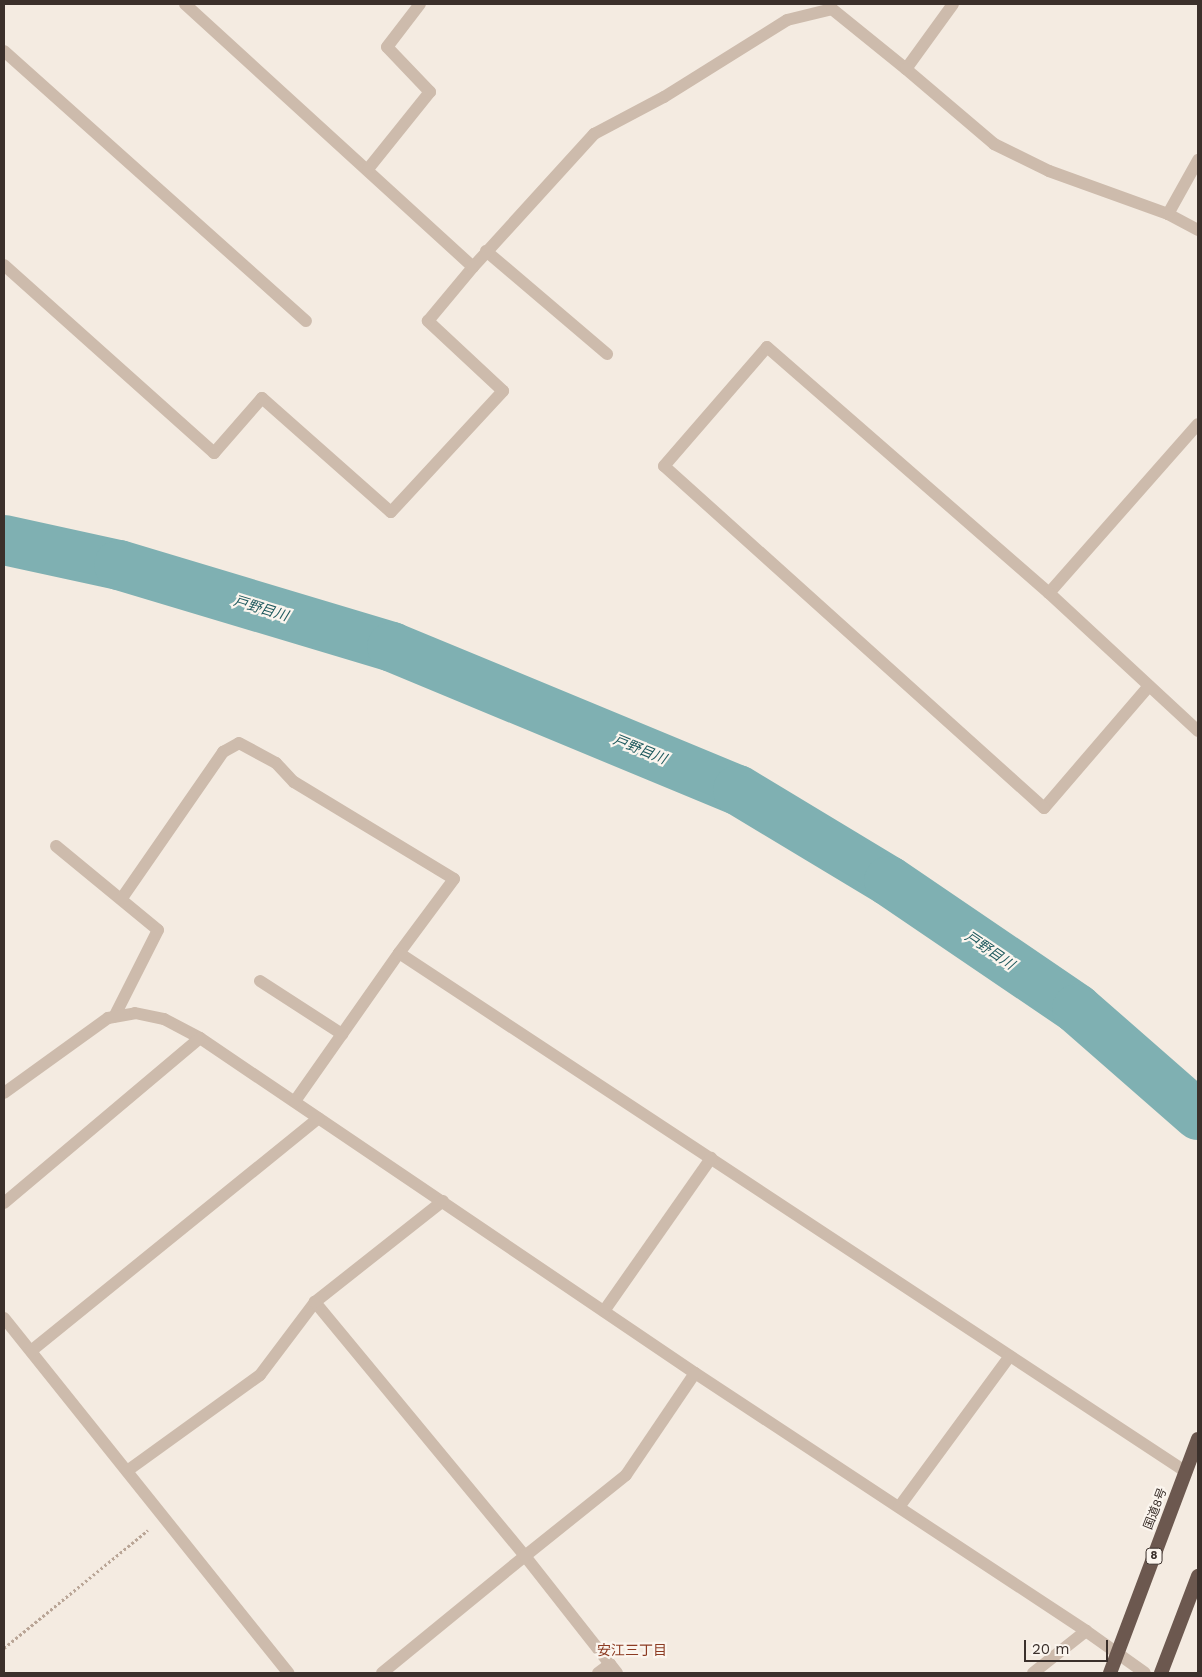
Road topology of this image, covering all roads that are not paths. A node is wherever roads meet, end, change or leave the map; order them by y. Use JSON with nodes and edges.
{"nodes":[{"id":1,"x":185,"y":4,"type":"edge"},
{"id":2,"x":420,"y":4,"type":"edge"},
{"id":3,"x":954,"y":4,"type":"edge"},
{"id":4,"x":4,"y":51,"type":"edge"},
{"id":5,"x":906,"y":69,"type":"junction"},
{"id":6,"x":1198,"y":160,"type":"edge"},
{"id":7,"x":368,"y":169,"type":"junction"},
{"id":8,"x":1168,"y":214,"type":"junction"},
{"id":9,"x":1198,"y":230,"type":"edge"},
{"id":10,"x":486,"y":251,"type":"junction"},
{"id":11,"x":4,"y":265,"type":"edge"},
{"id":12,"x":473,"y":267,"type":"junction"},
{"id":13,"x":306,"y":322,"type":"dead end"},
{"id":14,"x":607,"y":354,"type":"dead end"},
{"id":15,"x":1198,"y":424,"type":"edge"},
{"id":16,"x":1049,"y":593,"type":"junction"},
{"id":17,"x":1149,"y":686,"type":"junction"},
{"id":18,"x":1198,"y":731,"type":"edge"},
{"id":19,"x":56,"y":846,"type":"dead end"},
{"id":20,"x":122,"y":898,"type":"junction"},
{"id":21,"x":400,"y":953,"type":"junction"},
{"id":22,"x":260,"y":980,"type":"dead end"},
{"id":23,"x":114,"y":1017,"type":"junction"},
{"id":24,"x":342,"y":1034,"type":"junction"},
{"id":25,"x":200,"y":1038,"type":"junction"},
{"id":26,"x":4,"y":1093,"type":"edge"},
{"id":27,"x":295,"y":1102,"type":"junction"},
{"id":28,"x":319,"y":1118,"type":"junction"},
{"id":29,"x":711,"y":1158,"type":"junction"},
{"id":30,"x":444,"y":1201,"type":"junction"},
{"id":31,"x":4,"y":1203,"type":"edge"},
{"id":32,"x":315,"y":1302,"type":"junction"},
{"id":33,"x":604,"y":1311,"type":"junction"},
{"id":34,"x":4,"y":1318,"type":"edge"},
{"id":35,"x":31,"y":1351,"type":"junction"},
{"id":36,"x":1010,"y":1356,"type":"junction"},
{"id":37,"x":695,"y":1373,"type":"junction"},
{"id":38,"x":1198,"y":1439,"type":"edge"},
{"id":39,"x":127,"y":1471,"type":"junction"},
{"id":40,"x":1186,"y":1472,"type":"junction"},
{"id":41,"x":898,"y":1508,"type":"junction"},
{"id":42,"x":525,"y":1556,"type":"junction"},
{"id":43,"x":1198,"y":1576,"type":"edge"},
{"id":44,"x":1086,"y":1631,"type":"junction"},
{"id":45,"x":1118,"y":1653,"type":"junction"},
{"id":46,"x":614,"y":1668,"type":"edge"},
{"id":47,"x":288,"y":1673,"type":"edge"},
{"id":48,"x":382,"y":1673,"type":"edge"},
{"id":49,"x":598,"y":1673,"type":"edge"},
{"id":50,"x":1033,"y":1673,"type":"edge"},
{"id":51,"x":1110,"y":1673,"type":"edge"},
{"id":52,"x":1145,"y":1673,"type":"edge"},
{"id":53,"x":1161,"y":1673,"type":"edge"}],
"edges":[{"from":1,"to":7,"type":"street"},
{"from":2,"to":7,"type":"street"},
{"from":3,"to":5,"type":"street"},
{"from":4,"to":13,"type":"street"},
{"from":5,"to":8,"type":"street"},
{"from":5,"to":10,"type":"street"},
{"from":6,"to":8,"type":"street"},
{"from":7,"to":12,"type":"street"},
{"from":8,"to":9,"type":"street"},
{"from":10,"to":12,"type":"street"},
{"from":10,"to":14,"type":"street"},
{"from":11,"to":12,"type":"street"},
{"from":15,"to":16,"type":"street"},
{"from":16,"to":17,"type":"street"},
{"from":16,"to":17,"type":"street"},
{"from":17,"to":18,"type":"street"},
{"from":19,"to":20,"type":"street"},
{"from":20,"to":21,"type":"street"},
{"from":20,"to":23,"type":"street"},
{"from":21,"to":24,"type":"street"},
{"from":21,"to":29,"type":"street"},
{"from":22,"to":24,"type":"street"},
{"from":23,"to":25,"type":"street"},
{"from":23,"to":26,"type":"street"},
{"from":24,"to":27,"type":"street"},
{"from":25,"to":27,"type":"street"},
{"from":25,"to":31,"type":"street"},
{"from":27,"to":28,"type":"street"},
{"from":28,"to":30,"type":"street"},
{"from":28,"to":35,"type":"street"},
{"from":29,"to":33,"type":"street"},
{"from":29,"to":36,"type":"street"},
{"from":30,"to":32,"type":"street"},
{"from":30,"to":33,"type":"street"},
{"from":32,"to":39,"type":"street"},
{"from":32,"to":42,"type":"street"},
{"from":33,"to":37,"type":"street"},
{"from":34,"to":35,"type":"street"},
{"from":35,"to":39,"type":"street"},
{"from":36,"to":40,"type":"street"},
{"from":36,"to":41,"type":"street"},
{"from":37,"to":41,"type":"street"},
{"from":37,"to":42,"type":"street"},
{"from":38,"to":40,"type":"highway","name":"国道8号","number":"8"},
{"from":39,"to":47,"type":"street"},
{"from":40,"to":45,"type":"highway","name":"国道8号","number":"8"},
{"from":41,"to":44,"type":"street"},
{"from":42,"to":46,"type":"street"},
{"from":42,"to":48,"type":"street"},
{"from":43,"to":53,"type":"highway"},
{"from":44,"to":45,"type":"street"},
{"from":44,"to":50,"type":"street"},
{"from":45,"to":51,"type":"highway","name":"国道8号","number":"8"},
{"from":45,"to":52,"type":"street"},
{"from":46,"to":49,"type":"street"}]}
